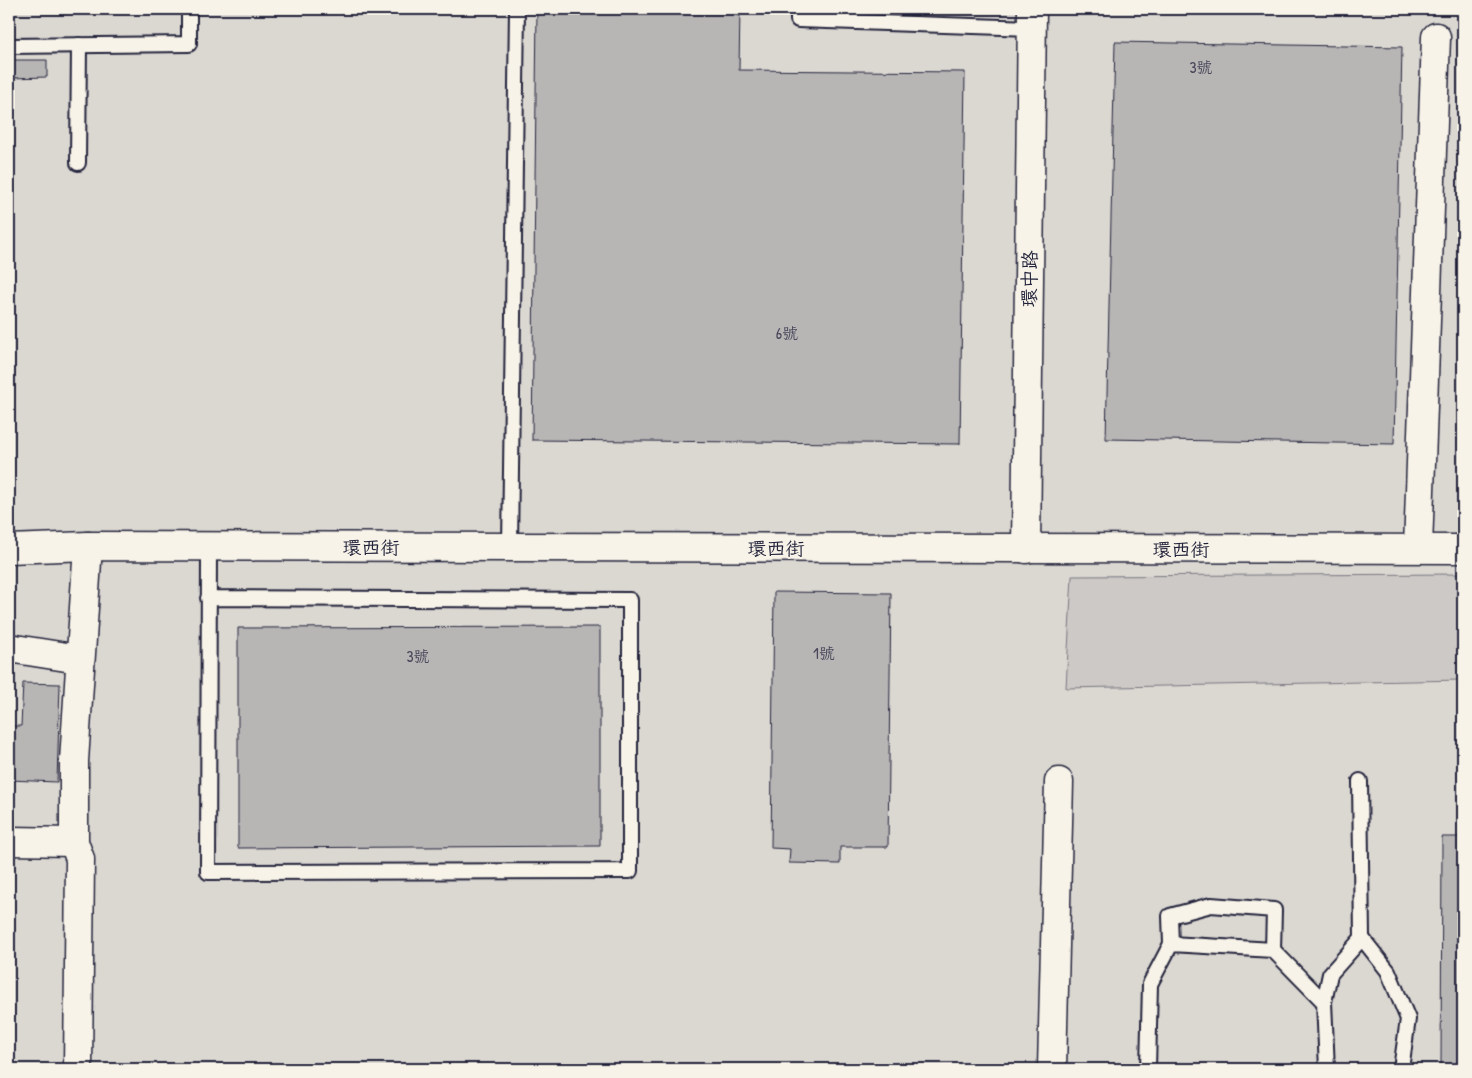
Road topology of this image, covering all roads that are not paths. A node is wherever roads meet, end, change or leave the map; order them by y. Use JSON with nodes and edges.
{"nodes":[{"id":1,"x":189,"y":9,"type":"edge"},
{"id":2,"x":517,"y":9,"type":"edge"},
{"id":3,"x":798,"y":9,"type":"edge"},
{"id":4,"x":1032,"y":18,"type":"edge"},
{"id":5,"x":1436,"y":37,"type":"dead end"},
{"id":6,"x":79,"y":45,"type":"junction"},
{"id":7,"x":9,"y":46,"type":"edge"},
{"id":8,"x":78,"y":163,"type":"dead end"},
{"id":9,"x":88,"y":546,"type":"junction"},
{"id":10,"x":209,"y":546,"type":"junction"},
{"id":11,"x":510,"y":548,"type":"junction"},
{"id":12,"x":1418,"y":548,"type":"junction"},
{"id":13,"x":9,"y":549,"type":"edge"},
{"id":14,"x":1463,"y":549,"type":"edge"},
{"id":15,"x":1026,"y":550,"type":"junction"},
{"id":16,"x":208,"y":598,"type":"junction"},
{"id":17,"x":9,"y":648,"type":"edge"},
{"id":18,"x":79,"y":659,"type":"junction"},
{"id":19,"x":1360,"y":781,"type":"dead end"},
{"id":20,"x":1059,"y":782,"type":"dead end"},
{"id":21,"x":9,"y":841,"type":"edge"},
{"id":22,"x":74,"y":842,"type":"junction"},
{"id":23,"x":1362,"y":938,"type":"junction"},
{"id":24,"x":1171,"y":944,"type":"junction"},
{"id":25,"x":1273,"y":950,"type":"junction"},
{"id":26,"x":1324,"y":1002,"type":"junction"},
{"id":27,"x":78,"y":1069,"type":"edge"},
{"id":28,"x":1052,"y":1069,"type":"edge"},
{"id":29,"x":1148,"y":1069,"type":"edge"},
{"id":30,"x":1328,"y":1069,"type":"edge"},
{"id":31,"x":1400,"y":1069,"type":"edge"}],
"edges":[{"from":1,"to":6,"type":"lane"},
{"from":2,"to":11,"type":"lane"},
{"from":3,"to":4,"type":"lane"},
{"from":4,"to":15,"type":"street","name":"環中路"},
{"from":5,"to":12,"type":"street"},
{"from":6,"to":7,"type":"lane"},
{"from":6,"to":8,"type":"lane"},
{"from":9,"to":10,"type":"street","name":"環西街"},
{"from":9,"to":13,"type":"street","name":"環西街"},
{"from":9,"to":18,"type":"street"},
{"from":10,"to":11,"type":"street","name":"環西街"},
{"from":10,"to":16,"type":"lane"},
{"from":11,"to":15,"type":"street","name":"環西街"},
{"from":12,"to":14,"type":"street","name":"環西街"},
{"from":12,"to":15,"type":"street","name":"環西街"},
{"from":16,"to":16,"type":"lane"},
{"from":17,"to":18,"type":"street"},
{"from":18,"to":22,"type":"street"},
{"from":19,"to":23,"type":"lane"},
{"from":20,"to":28,"type":"street"},
{"from":21,"to":22,"type":"street"},
{"from":22,"to":27,"type":"street"},
{"from":23,"to":26,"type":"lane"},
{"from":23,"to":31,"type":"lane"},
{"from":24,"to":25,"type":"lane"},
{"from":24,"to":25,"type":"lane"},
{"from":24,"to":29,"type":"lane"},
{"from":25,"to":26,"type":"lane"},
{"from":26,"to":30,"type":"lane"}]}
